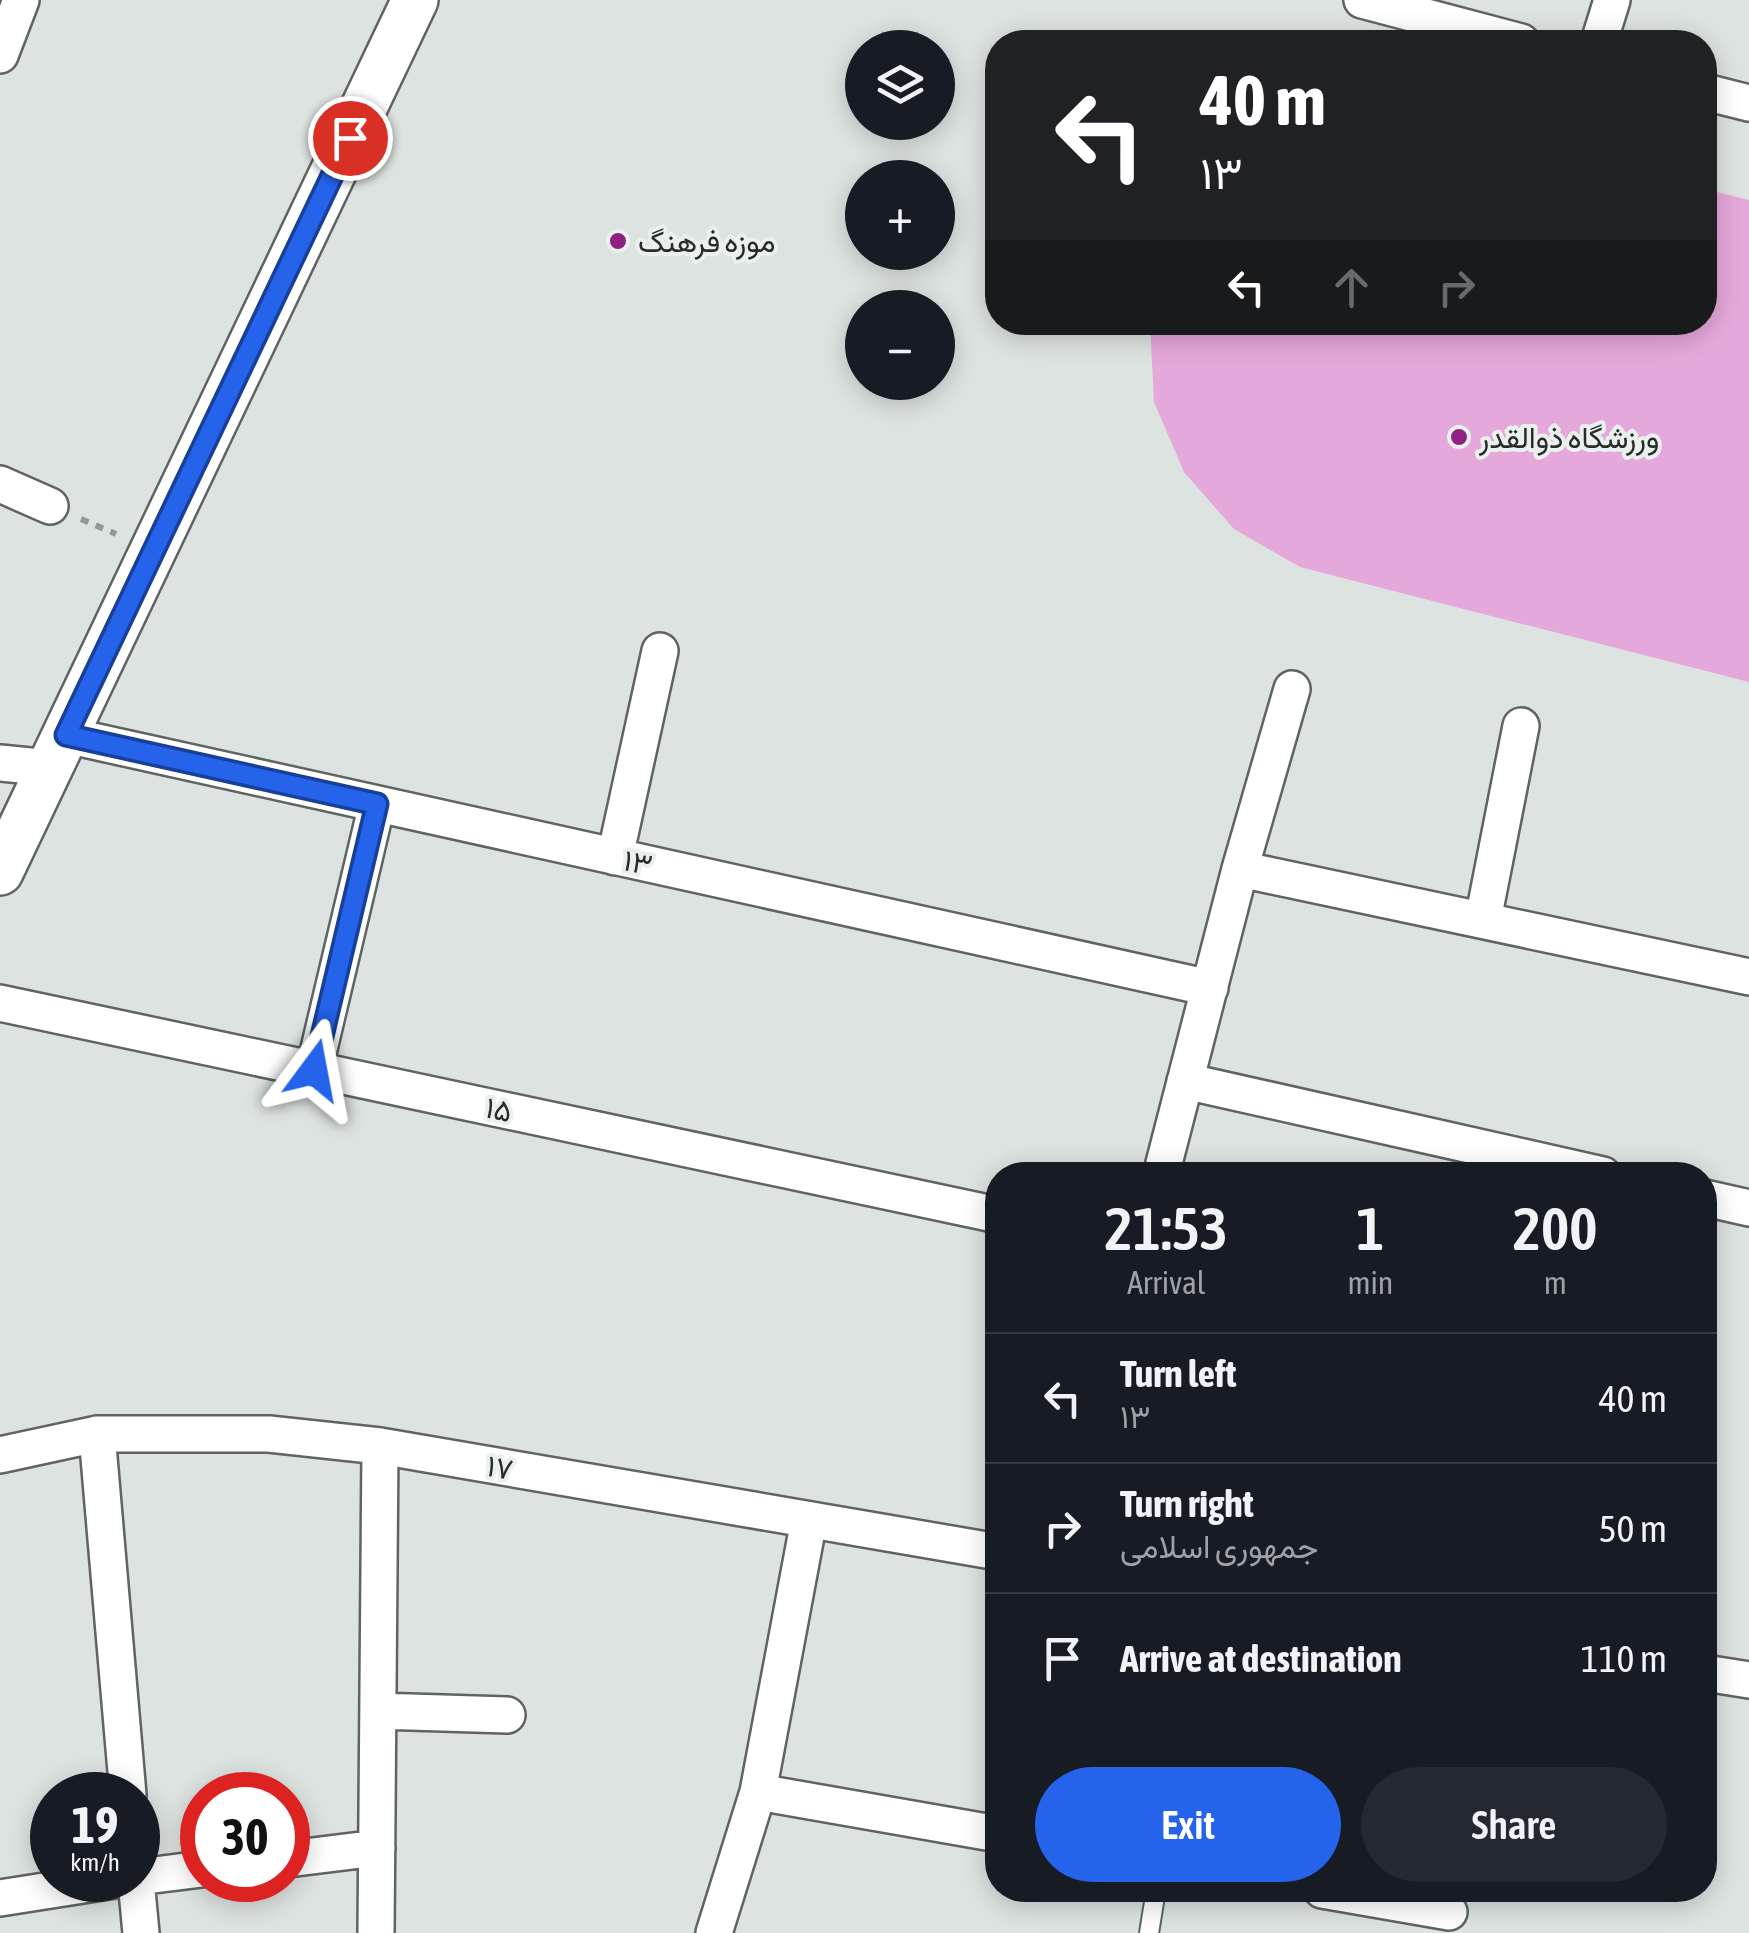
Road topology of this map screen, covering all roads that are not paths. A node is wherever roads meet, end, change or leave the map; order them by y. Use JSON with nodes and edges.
{"nodes":[{"id":1,"x":21,"y":0,"type":"edge"},
{"id":2,"x":415,"y":0,"type":"edge"},
{"id":3,"x":1362,"y":0,"type":"edge"},
{"id":4,"x":1612,"y":0,"type":"edge"},
{"id":5,"x":1476,"y":30,"type":"edge"},
{"id":6,"x":1603,"y":30,"type":"edge"},
{"id":7,"x":0,"y":55,"type":"edge"},
{"id":8,"x":1717,"y":95,"type":"edge"},
{"id":9,"x":1749,"y":103,"type":"edge"},
{"id":10,"x":0,"y":484,"type":"edge"},
{"id":11,"x":50,"y":506,"type":"road end"},
{"id":12,"x":660,"y":651,"type":"dead end"},
{"id":13,"x":1292,"y":689,"type":"dead end"},
{"id":14,"x":1522,"y":726,"type":"dead end"},
{"id":15,"x":58,"y":751,"type":"junction"},
{"id":16,"x":0,"y":763,"type":"edge"},
{"id":17,"x":377,"y":804,"type":"junction"},
{"id":18,"x":616,"y":856,"type":"junction"},
{"id":19,"x":1240,"y":868,"type":"junction"},
{"id":20,"x":0,"y":872,"type":"edge"},
{"id":21,"x":1484,"y":920,"type":"junction"},
{"id":22,"x":1749,"y":977,"type":"edge"},
{"id":23,"x":1210,"y":988,"type":"junction"},
{"id":24,"x":0,"y":1004,"type":"edge"},
{"id":25,"x":314,"y":1070,"type":"junction"},
{"id":26,"x":1185,"y":1081,"type":"junction"},
{"id":27,"x":1165,"y":1162,"type":"edge"},
{"id":28,"x":1545,"y":1162,"type":"edge"},
{"id":29,"x":1717,"y":1201,"type":"edge"},
{"id":30,"x":1749,"y":1208,"type":"edge"},
{"id":31,"x":985,"y":1212,"type":"edge"},
{"id":32,"x":97,"y":1434,"type":"junction"},
{"id":33,"x":380,"y":1446,"type":"junction"},
{"id":34,"x":0,"y":1455,"type":"edge"},
{"id":35,"x":809,"y":1520,"type":"junction"},
{"id":36,"x":985,"y":1550,"type":"edge"},
{"id":37,"x":1717,"y":1675,"type":"edge"},
{"id":38,"x":1749,"y":1680,"type":"edge"},
{"id":39,"x":378,"y":1711,"type":"junction"},
{"id":40,"x":508,"y":1714,"type":"dead end"},
{"id":41,"x":126,"y":1772,"type":"edge"},
{"id":42,"x":758,"y":1792,"type":"junction"},
{"id":43,"x":985,"y":1832,"type":"edge"},
{"id":44,"x":377,"y":1848,"type":"junction"},
{"id":45,"x":310,"y":1856,"type":"edge"},
{"id":46,"x":30,"y":1893,"type":"edge"},
{"id":47,"x":0,"y":1898,"type":"edge"},
{"id":48,"x":138,"y":1902,"type":"edge"},
{"id":49,"x":1154,"y":1902,"type":"edge"},
{"id":50,"x":1391,"y":1902,"type":"edge"},
{"id":51,"x":1449,"y":1912,"type":"edge"},
{"id":52,"x":140,"y":1933,"type":"edge"},
{"id":53,"x":376,"y":1933,"type":"edge"},
{"id":54,"x":714,"y":1933,"type":"edge"},
{"id":55,"x":1149,"y":1933,"type":"edge"}],
"edges":[{"from":1,"to":7,"type":"street"},
{"from":2,"to":15,"type":"street"},
{"from":3,"to":5,"type":"street"},
{"from":4,"to":6,"type":"street"},
{"from":8,"to":9,"type":"street"},
{"from":10,"to":11,"type":"street"},
{"from":12,"to":18,"type":"street"},
{"from":13,"to":19,"type":"street"},
{"from":14,"to":21,"type":"street"},
{"from":15,"to":16,"type":"street","name":"۱۳"},
{"from":15,"to":17,"type":"street","name":"۱۳"},
{"from":15,"to":20,"type":"street"},
{"from":17,"to":18,"type":"street","name":"۱۳"},
{"from":17,"to":25,"type":"street"},
{"from":18,"to":23,"type":"street","name":"۱۳"},
{"from":19,"to":21,"type":"street"},
{"from":19,"to":23,"type":"street"},
{"from":21,"to":22,"type":"street"},
{"from":23,"to":26,"type":"street"},
{"from":24,"to":25,"type":"street","name":"۱۵"},
{"from":25,"to":31,"type":"street","name":"۱۵"},
{"from":26,"to":27,"type":"street"},
{"from":26,"to":28,"type":"street"},
{"from":29,"to":30,"type":"street"},
{"from":32,"to":33,"type":"street","name":"۱۷"},
{"from":32,"to":34,"type":"street","name":"۱۷"},
{"from":32,"to":41,"type":"street"},
{"from":33,"to":35,"type":"street","name":"۱۷"},
{"from":33,"to":39,"type":"street"},
{"from":35,"to":36,"type":"street","name":"۱۷"},
{"from":35,"to":42,"type":"street"},
{"from":37,"to":38,"type":"street"},
{"from":39,"to":40,"type":"street"},
{"from":39,"to":44,"type":"street"},
{"from":42,"to":43,"type":"street"},
{"from":42,"to":54,"type":"street"},
{"from":44,"to":45,"type":"street"},
{"from":44,"to":53,"type":"street"},
{"from":46,"to":47,"type":"street"},
{"from":48,"to":52,"type":"street"},
{"from":49,"to":55,"type":"lane"},
{"from":50,"to":51,"type":"street"}]}
